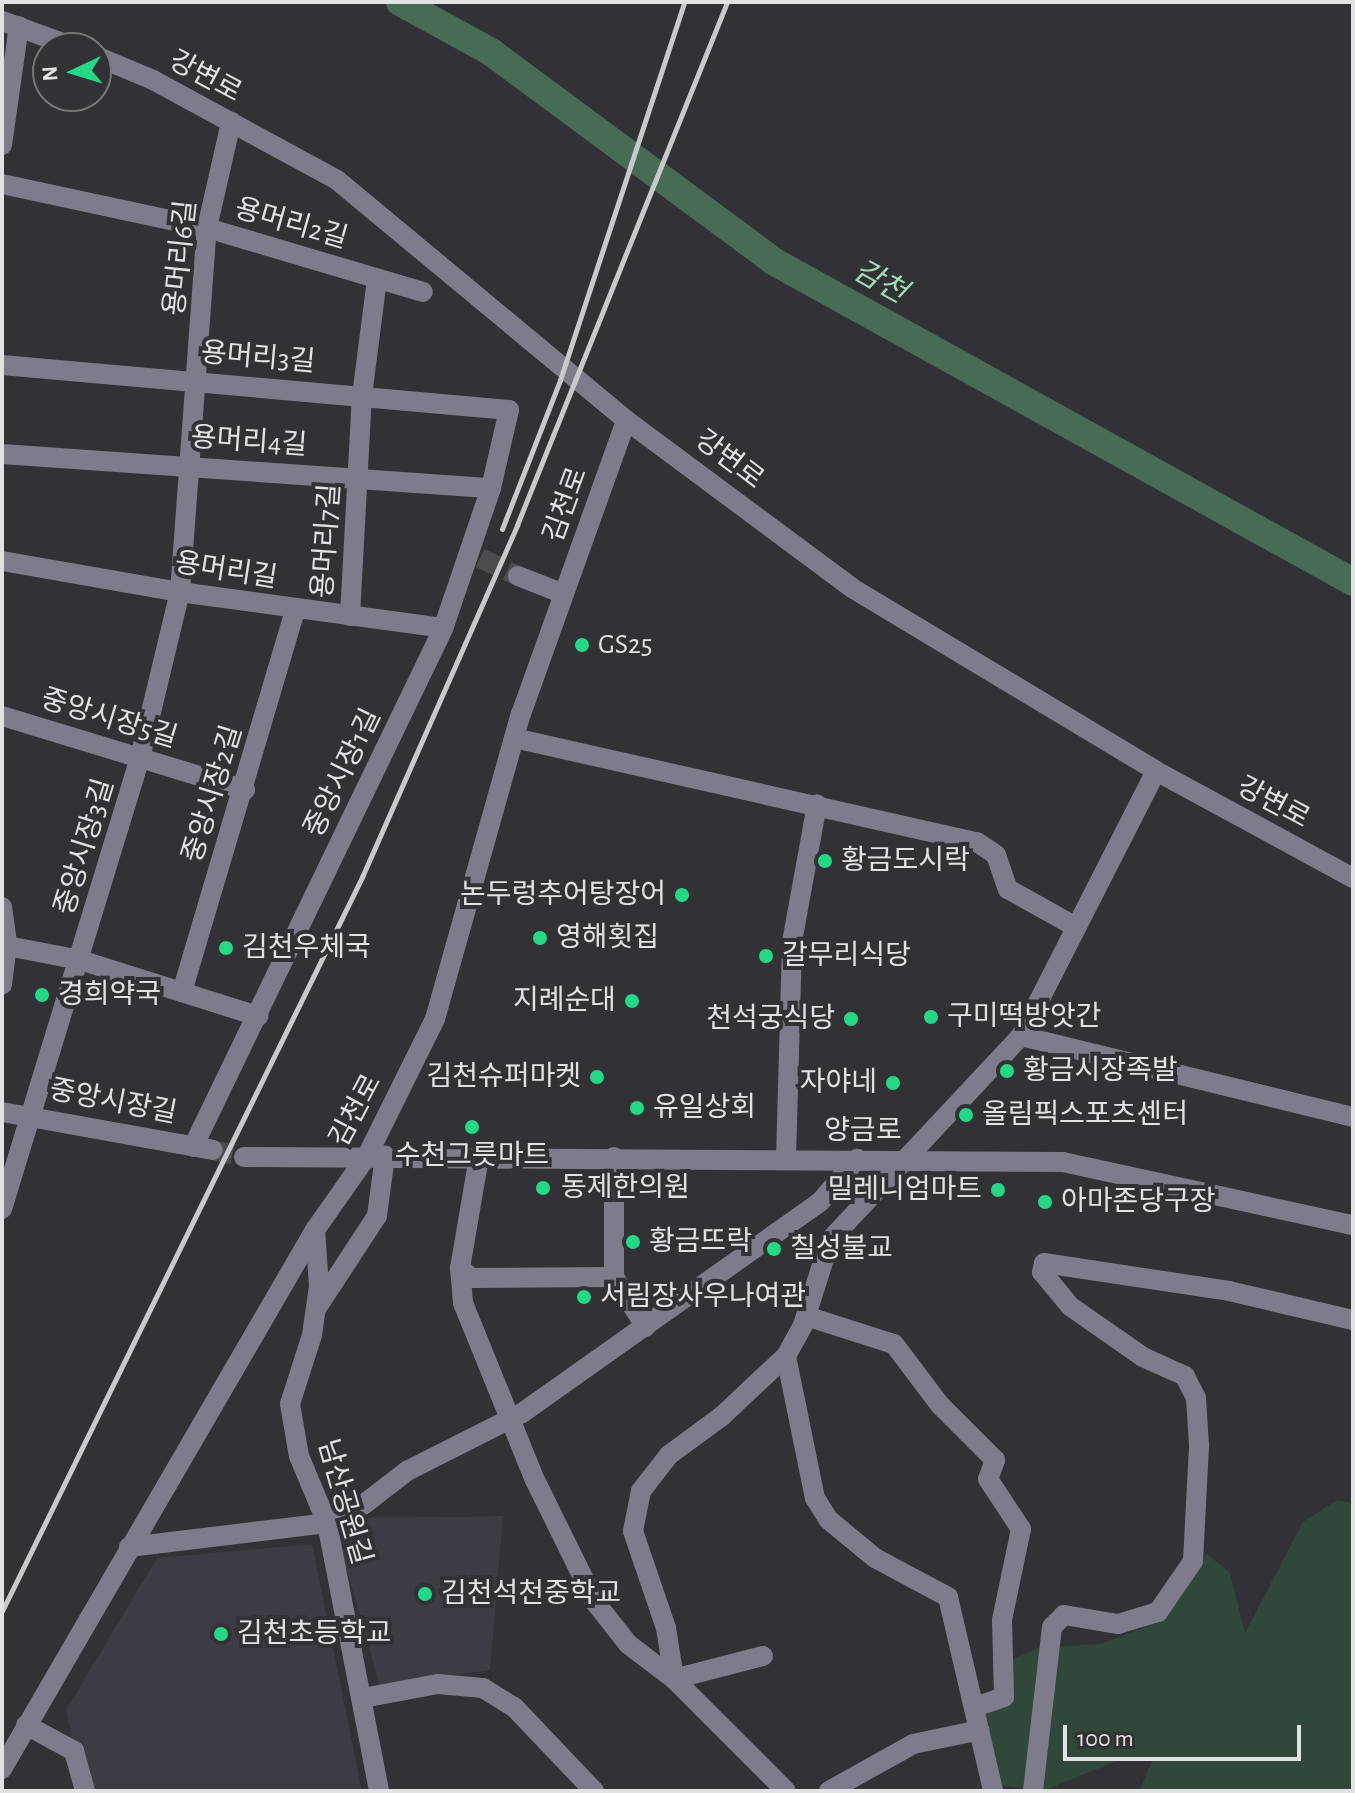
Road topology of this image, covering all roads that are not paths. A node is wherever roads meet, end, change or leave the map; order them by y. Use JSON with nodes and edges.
{"nodes":[{"id":1,"x":11,"y":23,"type":"edge"},
{"id":2,"x":34,"y":32,"type":"edge"},
{"id":3,"x":112,"y":64,"type":"edge"},
{"id":4,"x":231,"y":122,"type":"junction"},
{"id":5,"x":2,"y":145,"type":"edge"},
{"id":6,"x":2,"y":184,"type":"edge"},
{"id":7,"x":207,"y":228,"type":"junction"},
{"id":8,"x":377,"y":279,"type":"junction"},
{"id":9,"x":423,"y":292,"type":"dead end"},
{"id":10,"x":2,"y":365,"type":"edge"},
{"id":11,"x":198,"y":380,"type":"junction"},
{"id":12,"x":362,"y":396,"type":"junction"},
{"id":13,"x":509,"y":410,"type":"joint"},
{"id":14,"x":626,"y":420,"type":"junction"},
{"id":15,"x":2,"y":454,"type":"edge"},
{"id":16,"x":193,"y":465,"type":"junction"},
{"id":17,"x":360,"y":479,"type":"junction"},
{"id":18,"x":491,"y":488,"type":"junction"},
{"id":19,"x":2,"y":561,"type":"edge"},
{"id":20,"x":518,"y":576,"type":"tunnel mouth"},
{"id":21,"x":180,"y":592,"type":"junction"},
{"id":22,"x":564,"y":594,"type":"junction"},
{"id":23,"x":295,"y":610,"type":"junction"},
{"id":24,"x":350,"y":616,"type":"junction"},
{"id":25,"x":443,"y":628,"type":"junction"},
{"id":26,"x":2,"y":716,"type":"edge"},
{"id":27,"x":514,"y":738,"type":"junction"},
{"id":28,"x":140,"y":758,"type":"junction"},
{"id":29,"x":1156,"y":771,"type":"junction"},
{"id":30,"x":245,"y":790,"type":"junction"},
{"id":31,"x":817,"y":804,"type":"junction"},
{"id":32,"x":1353,"y":878,"type":"edge"},
{"id":33,"x":2,"y":907,"type":"edge"},
{"id":34,"x":1076,"y":927,"type":"junction"},
{"id":35,"x":5,"y":945,"type":"edge"},
{"id":36,"x":80,"y":960,"type":"junction"},
{"id":37,"x":2,"y":985,"type":"edge"},
{"id":38,"x":182,"y":992,"type":"junction"},
{"id":39,"x":258,"y":1016,"type":"junction"},
{"id":40,"x":1021,"y":1036,"type":"junction"},
{"id":41,"x":2,"y":1112,"type":"edge"},
{"id":42,"x":32,"y":1114,"type":"junction"},
{"id":43,"x":1353,"y":1117,"type":"edge"},
{"id":44,"x":203,"y":1148,"type":"joint"},
{"id":45,"x":376,"y":1156,"type":"junction"},
{"id":46,"x":244,"y":1157,"type":"tunnel mouth"},
{"id":47,"x":479,"y":1157,"type":"junction"},
{"id":48,"x":614,"y":1157,"type":"junction"},
{"id":49,"x":786,"y":1159,"type":"junction"},
{"id":50,"x":857,"y":1159,"type":"junction"},
{"id":51,"x":905,"y":1159,"type":"junction"},
{"id":52,"x":2,"y":1209,"type":"edge"},
{"id":53,"x":1353,"y":1225,"type":"edge"},
{"id":54,"x":315,"y":1230,"type":"junction"},
{"id":55,"x":460,"y":1268,"type":"junction"},
{"id":56,"x":614,"y":1277,"type":"junction"},
{"id":57,"x":316,"y":1310,"type":"junction"},
{"id":58,"x":806,"y":1316,"type":"junction"},
{"id":59,"x":1353,"y":1320,"type":"edge"},
{"id":60,"x":646,"y":1327,"type":"junction"},
{"id":61,"x":786,"y":1356,"type":"junction"},
{"id":62,"x":510,"y":1418,"type":"junction"},
{"id":63,"x":326,"y":1520,"type":"junction"},
{"id":64,"x":129,"y":1547,"type":"junction"},
{"id":65,"x":763,"y":1656,"type":"dead end"},
{"id":66,"x":674,"y":1679,"type":"junction"},
{"id":67,"x":363,"y":1698,"type":"junction"},
{"id":68,"x":975,"y":1707,"type":"junction"},
{"id":69,"x":980,"y":1730,"type":"junction"},
{"id":70,"x":15,"y":1733,"type":"edge"},
{"id":71,"x":2,"y":1769,"type":"edge"},
{"id":72,"x":85,"y":1791,"type":"edge"},
{"id":73,"x":379,"y":1791,"type":"edge"},
{"id":74,"x":594,"y":1791,"type":"edge"},
{"id":75,"x":786,"y":1791,"type":"edge"},
{"id":76,"x":829,"y":1791,"type":"edge"},
{"id":77,"x":993,"y":1791,"type":"edge"},
{"id":78,"x":1033,"y":1791,"type":"edge"}],
"edges":[{"from":1,"to":2,"type":"street"},
{"from":1,"to":5,"type":"street"},
{"from":3,"to":4,"type":"street","name":"강변로"},
{"from":4,"to":7,"type":"street","name":"용머리6길"},
{"from":4,"to":14,"type":"street","name":"강변로"},
{"from":6,"to":7,"type":"street","name":"용머리2길"},
{"from":7,"to":8,"type":"street","name":"용머리2길"},
{"from":7,"to":11,"type":"street","name":"용머리6길"},
{"from":8,"to":9,"type":"street","name":"용머리2길"},
{"from":8,"to":12,"type":"street","name":"용머리7길"},
{"from":10,"to":11,"type":"street","name":"용머리3길"},
{"from":11,"to":12,"type":"street","name":"용머리3길"},
{"from":11,"to":16,"type":"street","name":"용머리6길"},
{"from":12,"to":13,"type":"street","name":"용머리3길"},
{"from":12,"to":17,"type":"street","name":"용머리7길"},
{"from":13,"to":18,"type":"street","name":"중앙시장1길"},
{"from":14,"to":22,"type":"street","name":"김천로"},
{"from":14,"to":29,"type":"street","name":"강변로"},
{"from":15,"to":16,"type":"street","name":"용머리4길"},
{"from":16,"to":17,"type":"street","name":"용머리4길"},
{"from":16,"to":21,"type":"street","name":"용머리6길"},
{"from":17,"to":18,"type":"street","name":"용머리4길"},
{"from":17,"to":24,"type":"street","name":"용머리7길"},
{"from":18,"to":25,"type":"street","name":"중앙시장1길"},
{"from":19,"to":21,"type":"street","name":"용머리길"},
{"from":20,"to":22,"type":"street"},
{"from":21,"to":23,"type":"street","name":"용머리길"},
{"from":21,"to":28,"type":"street","name":"중앙시장3길"},
{"from":22,"to":27,"type":"street","name":"김천로"},
{"from":23,"to":24,"type":"street","name":"용머리길"},
{"from":23,"to":30,"type":"street","name":"중앙시장2길"},
{"from":24,"to":25,"type":"street","name":"용머리길"},
{"from":25,"to":39,"type":"street","name":"중앙시장1길"},
{"from":26,"to":28,"type":"street","name":"중앙시장5길"},
{"from":27,"to":31,"type":"street"},
{"from":27,"to":45,"type":"street","name":"김천로"},
{"from":28,"to":30,"type":"street","name":"중앙시장5길"},
{"from":28,"to":36,"type":"street","name":"중앙시장3길"},
{"from":29,"to":32,"type":"street","name":"강변로"},
{"from":29,"to":34,"type":"street"},
{"from":30,"to":38,"type":"street","name":"중앙시장2길"},
{"from":31,"to":34,"type":"street"},
{"from":31,"to":49,"type":"street"},
{"from":33,"to":35,"type":"street"},
{"from":34,"to":40,"type":"street"},
{"from":35,"to":36,"type":"street"},
{"from":35,"to":37,"type":"street"},
{"from":36,"to":38,"type":"street"},
{"from":36,"to":42,"type":"street","name":"중앙시장3길"},
{"from":38,"to":39,"type":"street"},
{"from":39,"to":44,"type":"street","name":"중앙시장1길"},
{"from":40,"to":43,"type":"street"},
{"from":40,"to":51,"type":"street"},
{"from":41,"to":42,"type":"street","name":"중앙시장길"},
{"from":42,"to":44,"type":"street","name":"중앙시장길"},
{"from":42,"to":52,"type":"street","name":"중앙시장3길"},
{"from":45,"to":46,"type":"street"},
{"from":45,"to":47,"type":"street","name":"양금로"},
{"from":45,"to":54,"type":"street","name":"김천로"},
{"from":45,"to":57,"type":"street"},
{"from":47,"to":48,"type":"street","name":"양금로"},
{"from":47,"to":55,"type":"street"},
{"from":48,"to":49,"type":"street","name":"양금로"},
{"from":48,"to":56,"type":"street"},
{"from":49,"to":50,"type":"street","name":"양금로"},
{"from":50,"to":51,"type":"street","name":"양금로"},
{"from":50,"to":60,"type":"street"},
{"from":51,"to":53,"type":"street","name":"양금로"},
{"from":51,"to":58,"type":"street"},
{"from":54,"to":57,"type":"street","name":"남산공원길"},
{"from":54,"to":64,"type":"street","name":"김천로"},
{"from":55,"to":56,"type":"street"},
{"from":55,"to":62,"type":"street"},
{"from":56,"to":60,"type":"street"},
{"from":57,"to":63,"type":"street","name":"남산공원길"},
{"from":58,"to":61,"type":"street"},
{"from":58,"to":68,"type":"street"},
{"from":59,"to":78,"type":"street"},
{"from":60,"to":62,"type":"street"},
{"from":61,"to":66,"type":"street"},
{"from":61,"to":68,"type":"street"},
{"from":62,"to":63,"type":"street"},
{"from":62,"to":66,"type":"street"},
{"from":63,"to":64,"type":"street"},
{"from":63,"to":67,"type":"street","name":"남산공원길"},
{"from":64,"to":70,"type":"street","name":"김천로"},
{"from":65,"to":66,"type":"street"},
{"from":66,"to":75,"type":"street"},
{"from":67,"to":73,"type":"street","name":"남산공원길"},
{"from":67,"to":74,"type":"street"},
{"from":68,"to":69,"type":"street"},
{"from":69,"to":76,"type":"street"},
{"from":69,"to":77,"type":"street"},
{"from":70,"to":71,"type":"street","name":"김천로"},
{"from":70,"to":72,"type":"street"}]}
